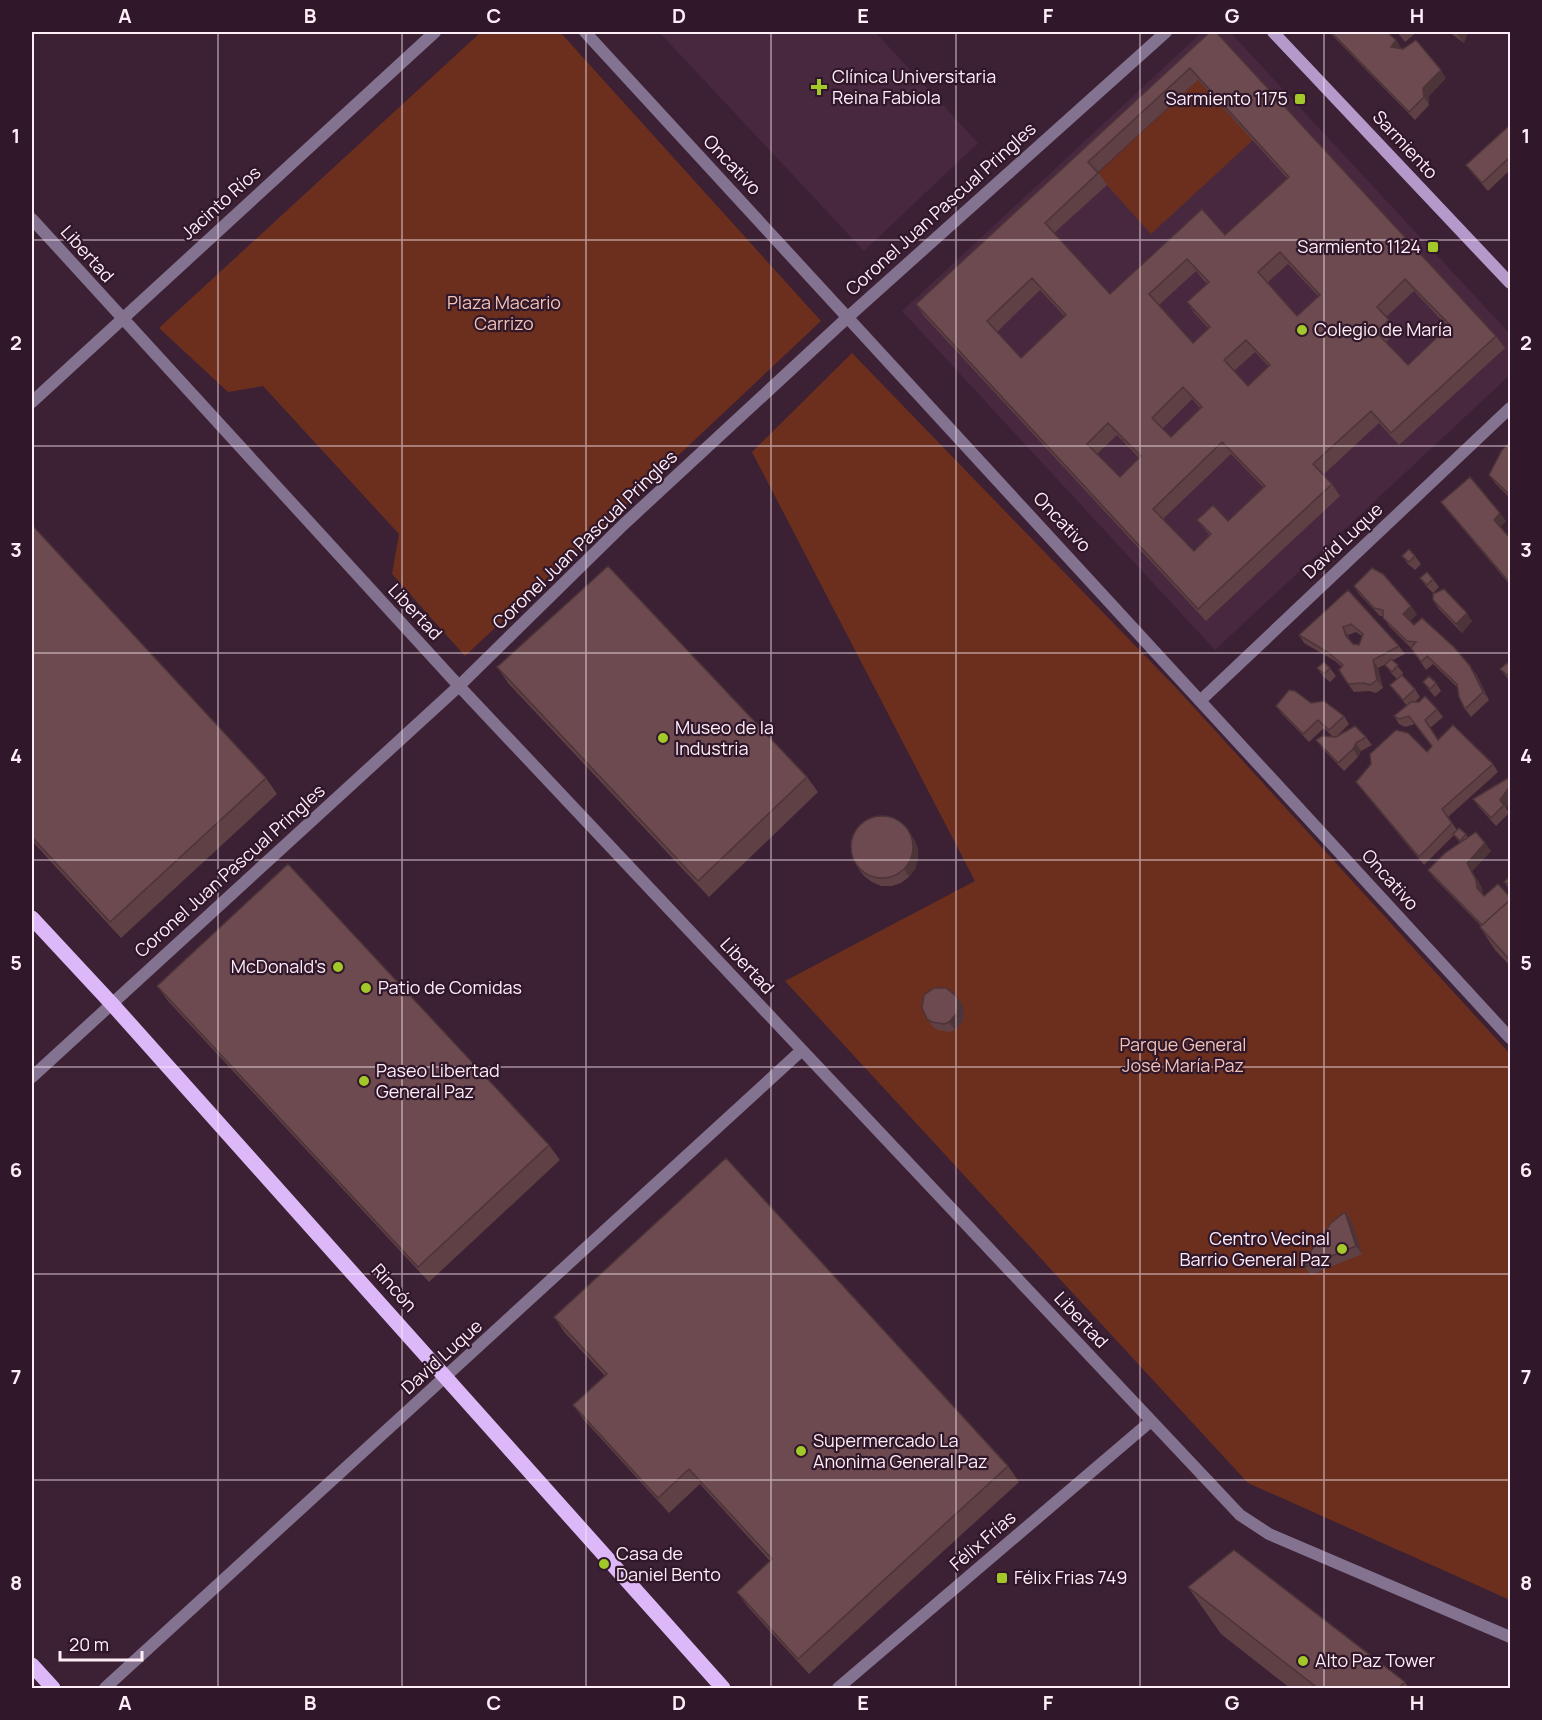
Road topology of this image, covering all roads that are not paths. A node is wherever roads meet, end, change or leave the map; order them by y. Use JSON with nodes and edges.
{"nodes":[{"id":1,"x":435,"y":32,"type":"edge"},
{"id":2,"x":585,"y":32,"type":"edge"},
{"id":3,"x":1166,"y":32,"type":"edge"},
{"id":4,"x":1273,"y":32,"type":"edge"},
{"id":5,"x":32,"y":219,"type":"edge"},
{"id":6,"x":1510,"y":283,"type":"edge"},
{"id":7,"x":848,"y":317,"type":"junction"},
{"id":8,"x":121,"y":319,"type":"junction"},
{"id":9,"x":32,"y":402,"type":"edge"},
{"id":10,"x":1510,"y":408,"type":"edge"},
{"id":11,"x":459,"y":686,"type":"junction"},
{"id":12,"x":1201,"y":700,"type":"junction"},
{"id":13,"x":32,"y":918,"type":"edge"},
{"id":14,"x":112,"y":1004,"type":"junction"},
{"id":15,"x":1510,"y":1038,"type":"edge"},
{"id":16,"x":802,"y":1050,"type":"junction"},
{"id":17,"x":32,"y":1077,"type":"edge"},
{"id":18,"x":447,"y":1377,"type":"junction"},
{"id":19,"x":1151,"y":1421,"type":"junction"},
{"id":20,"x":1510,"y":1637,"type":"edge"},
{"id":21,"x":32,"y":1665,"type":"edge"},
{"id":22,"x":52,"y":1689,"type":"edge"},
{"id":23,"x":105,"y":1689,"type":"edge"},
{"id":24,"x":723,"y":1689,"type":"edge"},
{"id":25,"x":838,"y":1689,"type":"edge"}],
"edges":[{"from":1,"to":8,"type":"street","name":"Jacinto Ríos"},
{"from":2,"to":7,"type":"street","name":"Oncativo"},
{"from":3,"to":7,"type":"street","name":"Coronel Juan Pascual Pringles"},
{"from":4,"to":6,"type":"main road","name":"Sarmiento"},
{"from":5,"to":8,"type":"street","name":"Libertad"},
{"from":7,"to":11,"type":"street","name":"Coronel Juan Pascual Pringles"},
{"from":7,"to":12,"type":"street","name":"Oncativo"},
{"from":8,"to":9,"type":"street","name":"Jacinto Ríos"},
{"from":8,"to":11,"type":"street","name":"Libertad"},
{"from":10,"to":12,"type":"street","name":"David Luque"},
{"from":11,"to":14,"type":"street","name":"Coronel Juan Pascual Pringles"},
{"from":11,"to":16,"type":"street","name":"Libertad"},
{"from":12,"to":15,"type":"street","name":"Oncativo"},
{"from":13,"to":14,"type":"main road","name":"Rincón"},
{"from":14,"to":17,"type":"street","name":"Coronel Juan Pascual Pringles"},
{"from":14,"to":18,"type":"main road","name":"Rincón"},
{"from":16,"to":18,"type":"street","name":"David Luque"},
{"from":16,"to":19,"type":"street","name":"Libertad"},
{"from":18,"to":23,"type":"street","name":"David Luque"},
{"from":18,"to":24,"type":"main road","name":"Rincón"},
{"from":19,"to":20,"type":"street","name":"Libertad"},
{"from":19,"to":25,"type":"street","name":"Félix Frías"},
{"from":21,"to":22,"type":"main road"}]}
